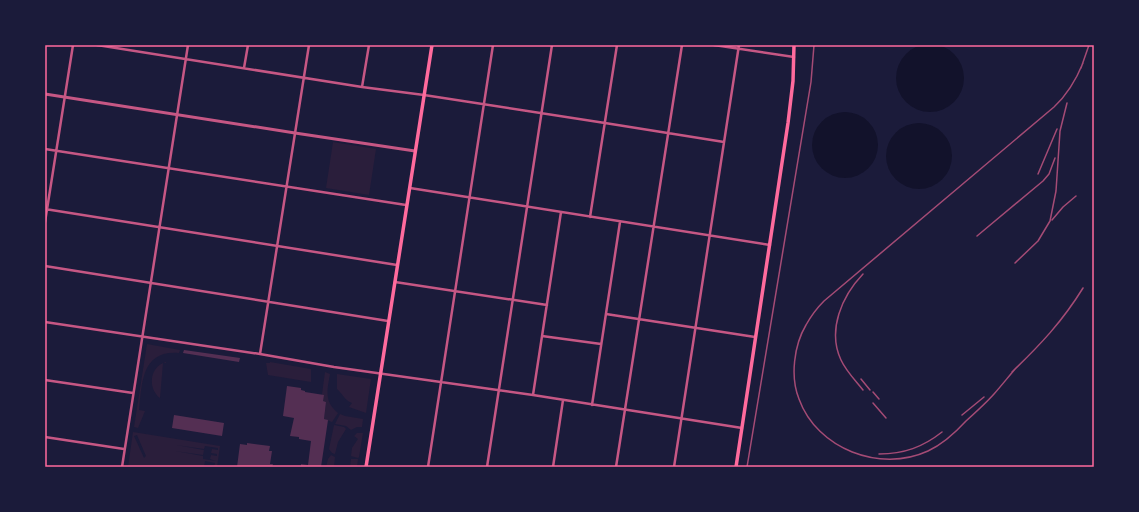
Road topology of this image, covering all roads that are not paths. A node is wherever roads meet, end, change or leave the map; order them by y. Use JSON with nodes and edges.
{"nodes":[{"id":1,"x":74,"y":45,"type":"edge"},
{"id":2,"x":97,"y":45,"type":"edge"},
{"id":3,"x":188,"y":45,"type":"edge"},
{"id":4,"x":248,"y":45,"type":"edge"},
{"id":5,"x":309,"y":45,"type":"edge"},
{"id":6,"x":369,"y":45,"type":"edge"},
{"id":7,"x":432,"y":45,"type":"edge"},
{"id":8,"x":493,"y":45,"type":"edge"},
{"id":9,"x":552,"y":45,"type":"edge"},
{"id":10,"x":617,"y":45,"type":"edge"},
{"id":11,"x":682,"y":45,"type":"edge"},
{"id":12,"x":714,"y":45,"type":"edge"},
{"id":13,"x":739,"y":45,"type":"edge"},
{"id":14,"x":794,"y":45,"type":"edge"},
{"id":15,"x":738,"y":50,"type":"junction"},
{"id":16,"x":794,"y":58,"type":"junction"},
{"id":17,"x":186,"y":59,"type":"junction"},
{"id":18,"x":244,"y":68,"type":"junction"},
{"id":19,"x":304,"y":77,"type":"junction"},
{"id":20,"x":362,"y":87,"type":"junction"},
{"id":21,"x":45,"y":94,"type":"edge"},
{"id":22,"x":424,"y":95,"type":"junction"},
{"id":23,"x":65,"y":97,"type":"junction"},
{"id":24,"x":484,"y":105,"type":"junction"},
{"id":25,"x":542,"y":114,"type":"junction"},
{"id":26,"x":177,"y":115,"type":"junction"},
{"id":27,"x":605,"y":123,"type":"junction"},
{"id":28,"x":295,"y":133,"type":"junction"},
{"id":29,"x":668,"y":133,"type":"junction"},
{"id":30,"x":724,"y":142,"type":"junction"},
{"id":31,"x":45,"y":149,"type":"edge"},
{"id":32,"x":56,"y":150,"type":"junction"},
{"id":33,"x":415,"y":151,"type":"junction"},
{"id":34,"x":168,"y":168,"type":"junction"},
{"id":35,"x":287,"y":187,"type":"junction"},
{"id":36,"x":409,"y":188,"type":"junction"},
{"id":37,"x":470,"y":197,"type":"junction"},
{"id":38,"x":406,"y":205,"type":"junction"},
{"id":39,"x":527,"y":206,"type":"junction"},
{"id":40,"x":46,"y":209,"type":"edge"},
{"id":41,"x":560,"y":212,"type":"junction"},
{"id":42,"x":590,"y":217,"type":"junction"},
{"id":43,"x":45,"y":222,"type":"edge"},
{"id":44,"x":620,"y":222,"type":"junction"},
{"id":45,"x":159,"y":227,"type":"junction"},
{"id":46,"x":654,"y":227,"type":"junction"},
{"id":47,"x":710,"y":236,"type":"junction"},
{"id":48,"x":770,"y":245,"type":"junction"},
{"id":49,"x":278,"y":246,"type":"junction"},
{"id":50,"x":397,"y":264,"type":"junction"},
{"id":51,"x":45,"y":266,"type":"edge"},
{"id":52,"x":394,"y":282,"type":"junction"},
{"id":53,"x":150,"y":283,"type":"junction"},
{"id":54,"x":455,"y":291,"type":"junction"},
{"id":55,"x":513,"y":300,"type":"junction"},
{"id":56,"x":269,"y":302,"type":"junction"},
{"id":57,"x":547,"y":305,"type":"junction"},
{"id":58,"x":606,"y":314,"type":"junction"},
{"id":59,"x":639,"y":319,"type":"junction"},
{"id":60,"x":388,"y":321,"type":"junction"},
{"id":61,"x":45,"y":322,"type":"edge"},
{"id":62,"x":696,"y":328,"type":"junction"},
{"id":63,"x":142,"y":336,"type":"junction"},
{"id":64,"x":542,"y":336,"type":"junction"},
{"id":65,"x":755,"y":337,"type":"junction"},
{"id":66,"x":601,"y":344,"type":"junction"},
{"id":67,"x":260,"y":354,"type":"junction"},
{"id":68,"x":380,"y":374,"type":"junction"},
{"id":69,"x":45,"y":380,"type":"edge"},
{"id":70,"x":441,"y":382,"type":"junction"},
{"id":71,"x":499,"y":390,"type":"junction"},
{"id":72,"x":133,"y":392,"type":"junction"},
{"id":73,"x":533,"y":395,"type":"junction"},
{"id":74,"x":564,"y":400,"type":"junction"},
{"id":75,"x":592,"y":405,"type":"junction"},
{"id":76,"x":625,"y":410,"type":"junction"},
{"id":77,"x":682,"y":419,"type":"junction"},
{"id":78,"x":742,"y":428,"type":"junction"},
{"id":79,"x":45,"y":437,"type":"edge"},
{"id":80,"x":124,"y":449,"type":"junction"},
{"id":81,"x":122,"y":467,"type":"edge"},
{"id":82,"x":366,"y":467,"type":"edge"},
{"id":83,"x":371,"y":467,"type":"edge"},
{"id":84,"x":428,"y":467,"type":"edge"},
{"id":85,"x":487,"y":467,"type":"edge"},
{"id":86,"x":553,"y":467,"type":"edge"},
{"id":87,"x":616,"y":467,"type":"edge"},
{"id":88,"x":674,"y":467,"type":"edge"},
{"id":89,"x":736,"y":467,"type":"edge"}],
"edges":[{"from":1,"to":23,"type":"street"},
{"from":2,"to":17,"type":"street"},
{"from":3,"to":17,"type":"street"},
{"from":4,"to":18,"type":"street"},
{"from":5,"to":19,"type":"street"},
{"from":6,"to":20,"type":"street"},
{"from":7,"to":22,"type":"main road"},
{"from":8,"to":24,"type":"street"},
{"from":9,"to":25,"type":"street"},
{"from":10,"to":27,"type":"street"},
{"from":11,"to":29,"type":"street"},
{"from":12,"to":15,"type":"street"},
{"from":13,"to":15,"type":"street"},
{"from":14,"to":16,"type":"main road"},
{"from":15,"to":16,"type":"street"},
{"from":15,"to":30,"type":"street"},
{"from":16,"to":48,"type":"main road"},
{"from":17,"to":18,"type":"street"},
{"from":17,"to":26,"type":"street"},
{"from":18,"to":19,"type":"street"},
{"from":19,"to":20,"type":"street"},
{"from":19,"to":28,"type":"street"},
{"from":20,"to":22,"type":"street"},
{"from":21,"to":23,"type":"street"},
{"from":22,"to":24,"type":"street"},
{"from":22,"to":33,"type":"main road"},
{"from":23,"to":26,"type":"street"},
{"from":23,"to":32,"type":"street"},
{"from":24,"to":25,"type":"street"},
{"from":24,"to":37,"type":"street"},
{"from":25,"to":27,"type":"street"},
{"from":25,"to":39,"type":"street"},
{"from":26,"to":28,"type":"street"},
{"from":26,"to":34,"type":"street"},
{"from":27,"to":29,"type":"street"},
{"from":27,"to":42,"type":"street"},
{"from":28,"to":33,"type":"street"},
{"from":28,"to":35,"type":"street"},
{"from":29,"to":30,"type":"street"},
{"from":29,"to":46,"type":"street"},
{"from":30,"to":47,"type":"street"},
{"from":31,"to":32,"type":"street"},
{"from":32,"to":34,"type":"street"},
{"from":32,"to":40,"type":"street"},
{"from":33,"to":36,"type":"main road"},
{"from":34,"to":35,"type":"street"},
{"from":34,"to":45,"type":"street"},
{"from":35,"to":38,"type":"street"},
{"from":35,"to":49,"type":"street"},
{"from":36,"to":37,"type":"street"},
{"from":36,"to":38,"type":"main road"},
{"from":37,"to":39,"type":"street"},
{"from":37,"to":54,"type":"street"},
{"from":38,"to":50,"type":"main road"},
{"from":39,"to":41,"type":"street"},
{"from":39,"to":55,"type":"street"},
{"from":40,"to":43,"type":"street"},
{"from":40,"to":45,"type":"street"},
{"from":41,"to":42,"type":"street"},
{"from":41,"to":57,"type":"street"},
{"from":42,"to":44,"type":"street"},
{"from":44,"to":46,"type":"street"},
{"from":44,"to":58,"type":"street"},
{"from":45,"to":49,"type":"street"},
{"from":45,"to":53,"type":"street"},
{"from":46,"to":47,"type":"street"},
{"from":46,"to":59,"type":"street"},
{"from":47,"to":48,"type":"street"},
{"from":47,"to":62,"type":"street"},
{"from":48,"to":65,"type":"main road"},
{"from":49,"to":50,"type":"street"},
{"from":49,"to":56,"type":"street"},
{"from":50,"to":52,"type":"main road"},
{"from":51,"to":53,"type":"street"},
{"from":52,"to":54,"type":"street"},
{"from":52,"to":60,"type":"main road"},
{"from":53,"to":56,"type":"street"},
{"from":53,"to":63,"type":"street"},
{"from":54,"to":55,"type":"street"},
{"from":54,"to":70,"type":"street"},
{"from":55,"to":57,"type":"street"},
{"from":55,"to":71,"type":"street"},
{"from":56,"to":60,"type":"street"},
{"from":56,"to":67,"type":"street"},
{"from":57,"to":64,"type":"street"},
{"from":58,"to":59,"type":"street"},
{"from":58,"to":66,"type":"street"},
{"from":59,"to":62,"type":"street"},
{"from":59,"to":76,"type":"street"},
{"from":60,"to":68,"type":"main road"},
{"from":61,"to":63,"type":"street"},
{"from":62,"to":65,"type":"street"},
{"from":62,"to":77,"type":"street"},
{"from":63,"to":67,"type":"street"},
{"from":63,"to":72,"type":"street"},
{"from":64,"to":66,"type":"street"},
{"from":64,"to":73,"type":"street"},
{"from":65,"to":78,"type":"main road"},
{"from":66,"to":75,"type":"street"},
{"from":67,"to":68,"type":"street"},
{"from":68,"to":70,"type":"street"},
{"from":68,"to":82,"type":"main road"},
{"from":69,"to":72,"type":"street"},
{"from":70,"to":71,"type":"street"},
{"from":70,"to":84,"type":"street"},
{"from":71,"to":73,"type":"street"},
{"from":71,"to":85,"type":"street"},
{"from":72,"to":80,"type":"street"},
{"from":73,"to":74,"type":"street"},
{"from":74,"to":75,"type":"street"},
{"from":74,"to":86,"type":"street"},
{"from":75,"to":76,"type":"street"},
{"from":76,"to":77,"type":"street"},
{"from":76,"to":87,"type":"street"},
{"from":77,"to":78,"type":"street"},
{"from":77,"to":88,"type":"street"},
{"from":78,"to":89,"type":"main road"},
{"from":79,"to":80,"type":"street"},
{"from":80,"to":81,"type":"street"},
{"from":82,"to":83,"type":"street"}]}
